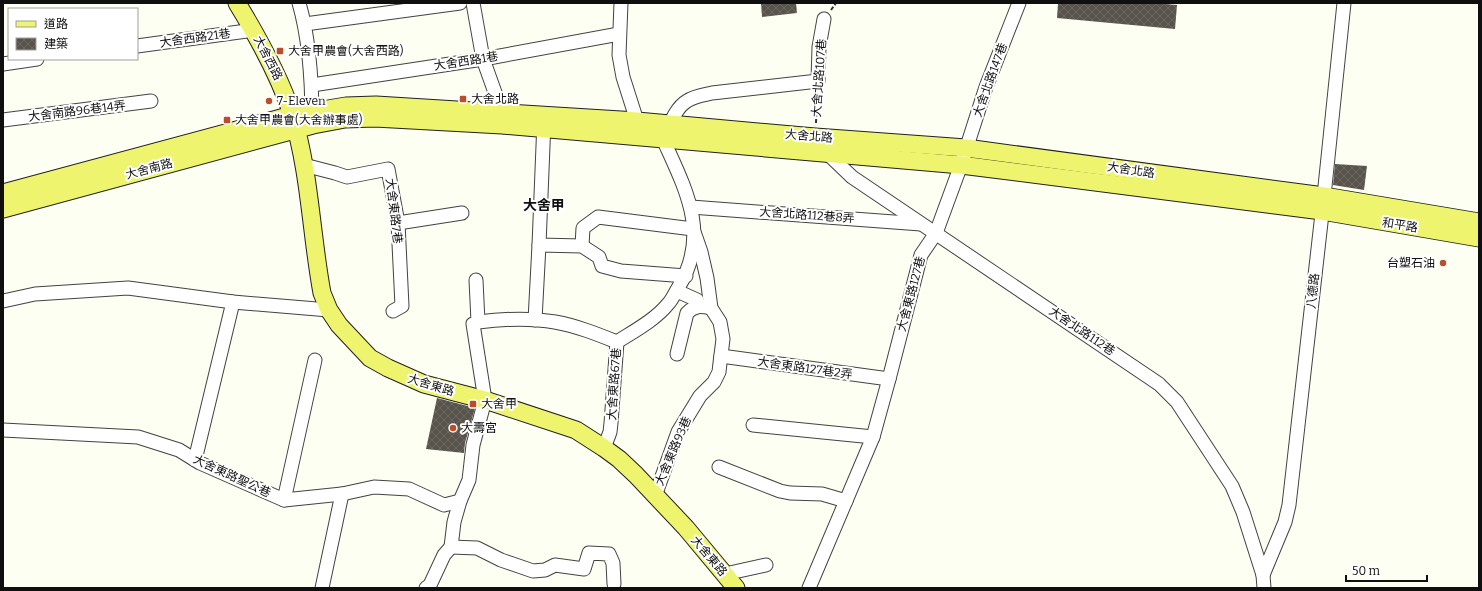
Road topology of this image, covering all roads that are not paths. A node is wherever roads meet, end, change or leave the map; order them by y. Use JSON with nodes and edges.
{"nodes":[{"id":1,"x":238,"y":3,"type":"edge"},
{"id":2,"x":299,"y":3,"type":"edge"},
{"id":3,"x":460,"y":3,"type":"edge"},
{"id":4,"x":473,"y":3,"type":"edge"},
{"id":5,"x":621,"y":3,"type":"edge"},
{"id":6,"x":1019,"y":3,"type":"edge"},
{"id":7,"x":1344,"y":3,"type":"edge"},
{"id":8,"x":824,"y":19,"type":"dead end"},
{"id":9,"x":305,"y":24,"type":"junction"},
{"id":10,"x":254,"y":30,"type":"junction"},
{"id":11,"x":619,"y":34,"type":"junction"},
{"id":12,"x":138,"y":46,"type":"edge"},
{"id":13,"x":483,"y":59,"type":"junction"},
{"id":14,"x":30,"y":60,"type":"edge"},
{"id":15,"x":3,"y":64,"type":"edge"},
{"id":16,"x":312,"y":85,"type":"junction"},
{"id":17,"x":151,"y":101,"type":"dead end"},
{"id":18,"x":312,"y":118,"type":"junction"},
{"id":19,"x":502,"y":119,"type":"junction"},
{"id":20,"x":3,"y":120,"type":"edge"},
{"id":21,"x":294,"y":122,"type":"junction"},
{"id":22,"x":544,"y":122,"type":"junction"},
{"id":23,"x":670,"y":124,"type":"junction"},
{"id":24,"x":637,"y":129,"type":"junction"},
{"id":25,"x":663,"y":139,"type":"junction"},
{"id":26,"x":824,"y":143,"type":"junction"},
{"id":27,"x":963,"y":157,"type":"junction"},
{"id":28,"x":304,"y":165,"type":"junction"},
{"id":29,"x":3,"y":193,"type":"edge"},
{"id":30,"x":1323,"y":204,"type":"junction"},
{"id":31,"x":691,"y":207,"type":"junction"},
{"id":32,"x":3,"y":209,"type":"edge"},
{"id":33,"x":462,"y":213,"type":"dead end"},
{"id":34,"x":1479,"y":222,"type":"edge"},
{"id":35,"x":398,"y":223,"type":"junction"},
{"id":36,"x":923,"y":224,"type":"junction"},
{"id":37,"x":693,"y":229,"type":"junction"},
{"id":38,"x":936,"y":233,"type":"junction"},
{"id":39,"x":1479,"y":238,"type":"edge"},
{"id":40,"x":539,"y":245,"type":"junction"},
{"id":41,"x":582,"y":246,"type":"junction"},
{"id":42,"x":686,"y":276,"type":"junction"},
{"id":43,"x":476,"y":280,"type":"dead end"},
{"id":44,"x":677,"y":291,"type":"junction"},
{"id":45,"x":232,"y":302,"type":"junction"},
{"id":46,"x":3,"y":304,"type":"edge"},
{"id":47,"x":705,"y":307,"type":"junction"},
{"id":48,"x":328,"y":310,"type":"junction"},
{"id":49,"x":393,"y":311,"type":"dead end"},
{"id":50,"x":535,"y":320,"type":"junction"},
{"id":51,"x":478,"y":322,"type":"junction"},
{"id":52,"x":617,"y":342,"type":"junction"},
{"id":53,"x":677,"y":354,"type":"dead end"},
{"id":54,"x":721,"y":356,"type":"junction"},
{"id":55,"x":314,"y":360,"type":"dead end"},
{"id":56,"x":890,"y":379,"type":"junction"},
{"id":57,"x":485,"y":400,"type":"junction"},
{"id":58,"x":753,"y":425,"type":"dead end"},
{"id":59,"x":3,"y":430,"type":"edge"},
{"id":60,"x":873,"y":437,"type":"junction"},
{"id":61,"x":604,"y":448,"type":"junction"},
{"id":62,"x":195,"y":460,"type":"junction"},
{"id":63,"x":718,"y":468,"type":"dead end"},
{"id":64,"x":342,"y":494,"type":"junction"},
{"id":65,"x":655,"y":496,"type":"junction"},
{"id":66,"x":284,"y":500,"type":"junction"},
{"id":67,"x":460,"y":501,"type":"junction"},
{"id":68,"x":846,"y":501,"type":"junction"},
{"id":69,"x":451,"y":547,"type":"junction"},
{"id":70,"x":766,"y":565,"type":"dead end"},
{"id":71,"x":725,"y":574,"type":"junction"},
{"id":72,"x":1264,"y":582,"type":"edge"},
{"id":73,"x":614,"y":584,"type":"dead end"},
{"id":74,"x":322,"y":588,"type":"edge"},
{"id":75,"x":426,"y":588,"type":"edge"},
{"id":76,"x":736,"y":588,"type":"edge"},
{"id":77,"x":809,"y":588,"type":"edge"}],
"edges":[{"from":1,"to":10,"type":"main road","name":"大舍西路"},
{"from":2,"to":9,"type":"street"},
{"from":3,"to":9,"type":"street"},
{"from":4,"to":13,"type":"street"},
{"from":5,"to":11,"type":"street"},
{"from":6,"to":27,"type":"street","name":"大舍北路147巷"},
{"from":7,"to":30,"type":"street","name":"八德路"},
{"from":8,"to":23,"type":"street","name":"大舍北路107巷"},
{"from":9,"to":16,"type":"street"},
{"from":10,"to":12,"type":"street","name":"大舍西路21巷"},
{"from":10,"to":21,"type":"main road","name":"大舍西路"},
{"from":11,"to":13,"type":"street","name":"大舍西路1巷"},
{"from":11,"to":24,"type":"street"},
{"from":13,"to":16,"type":"street","name":"大舍西路1巷"},
{"from":13,"to":19,"type":"street"},
{"from":14,"to":15,"type":"street"},
{"from":16,"to":18,"type":"street"},
{"from":17,"to":20,"type":"street","name":"大舍南路96巷14弄"},
{"from":18,"to":19,"type":"main road","name":"大舍北路"},
{"from":18,"to":21,"type":"main road","name":"大舍北路"},
{"from":19,"to":22,"type":"main road","name":"大舍北路"},
{"from":21,"to":28,"type":"main road","name":"大舍東路"},
{"from":21,"to":29,"type":"main road","name":"大舍南路"},
{"from":21,"to":32,"type":"main road","name":"大舍南路"},
{"from":22,"to":24,"type":"main road","name":"大舍北路"},
{"from":22,"to":40,"type":"street"},
{"from":23,"to":24,"type":"main road","name":"大舍北路"},
{"from":23,"to":25,"type":"street"},
{"from":23,"to":26,"type":"main road","name":"大舍北路"},
{"from":24,"to":25,"type":"main road","name":"大舍北路"},
{"from":25,"to":26,"type":"main road","name":"大舍北路"},
{"from":25,"to":31,"type":"street"},
{"from":26,"to":27,"type":"main road","name":"大舍北路"},
{"from":26,"to":36,"type":"street","name":"大舍北路112巷"},
{"from":27,"to":30,"type":"main road","name":"大舍北路"},
{"from":27,"to":38,"type":"street","name":"大舍東路127巷"},
{"from":28,"to":35,"type":"street","name":"大舍東路7巷"},
{"from":28,"to":48,"type":"main road","name":"大舍東路"},
{"from":30,"to":34,"type":"main road","name":"和平路"},
{"from":30,"to":39,"type":"main road","name":"和平路"},
{"from":30,"to":72,"type":"street","name":"八德路"},
{"from":31,"to":36,"type":"street","name":"大舍北路112巷8弄"},
{"from":31,"to":37,"type":"street"},
{"from":33,"to":35,"type":"street"},
{"from":35,"to":49,"type":"street","name":"大舍東路7巷"},
{"from":36,"to":38,"type":"street","name":"大舍北路112巷"},
{"from":37,"to":41,"type":"street"},
{"from":37,"to":42,"type":"street"},
{"from":37,"to":47,"type":"street","name":"大舍東路93巷"},
{"from":38,"to":56,"type":"street","name":"大舍東路127巷"},
{"from":38,"to":72,"type":"street","name":"大舍北路112巷"},
{"from":40,"to":41,"type":"street"},
{"from":40,"to":50,"type":"street"},
{"from":41,"to":42,"type":"street"},
{"from":42,"to":44,"type":"street"},
{"from":43,"to":51,"type":"street"},
{"from":44,"to":47,"type":"street"},
{"from":44,"to":52,"type":"street"},
{"from":45,"to":46,"type":"street"},
{"from":45,"to":48,"type":"street"},
{"from":45,"to":62,"type":"street"},
{"from":47,"to":53,"type":"street"},
{"from":47,"to":54,"type":"street","name":"大舍東路93巷"},
{"from":48,"to":57,"type":"main road","name":"大舍東路"},
{"from":50,"to":51,"type":"street","name":"大舍東路67巷"},
{"from":50,"to":52,"type":"street","name":"大舍東路67巷"},
{"from":51,"to":57,"type":"street"},
{"from":52,"to":61,"type":"street","name":"大舍東路67巷"},
{"from":54,"to":56,"type":"street","name":"大舍東路127巷2弄"},
{"from":54,"to":65,"type":"street","name":"大舍東路93巷"},
{"from":55,"to":66,"type":"street"},
{"from":56,"to":60,"type":"street","name":"大舍東路127巷"},
{"from":57,"to":61,"type":"main road","name":"大舍東路"},
{"from":57,"to":67,"type":"street"},
{"from":58,"to":60,"type":"street"},
{"from":59,"to":62,"type":"street","name":"大舍東路聖公巷"},
{"from":60,"to":68,"type":"street","name":"大舍東路127巷"},
{"from":61,"to":65,"type":"main road","name":"大舍東路"},
{"from":62,"to":66,"type":"street","name":"大舍東路聖公巷"},
{"from":63,"to":68,"type":"street"},
{"from":64,"to":66,"type":"street","name":"大舍東路聖公巷"},
{"from":64,"to":67,"type":"street","name":"大舍東路聖公巷"},
{"from":64,"to":74,"type":"street"},
{"from":65,"to":71,"type":"main road","name":"大舍東路"},
{"from":67,"to":69,"type":"street"},
{"from":68,"to":77,"type":"street","name":"大舍東路127巷"},
{"from":69,"to":73,"type":"street"},
{"from":69,"to":75,"type":"street"},
{"from":70,"to":71,"type":"street"},
{"from":71,"to":76,"type":"main road","name":"大舍東路"}]}
